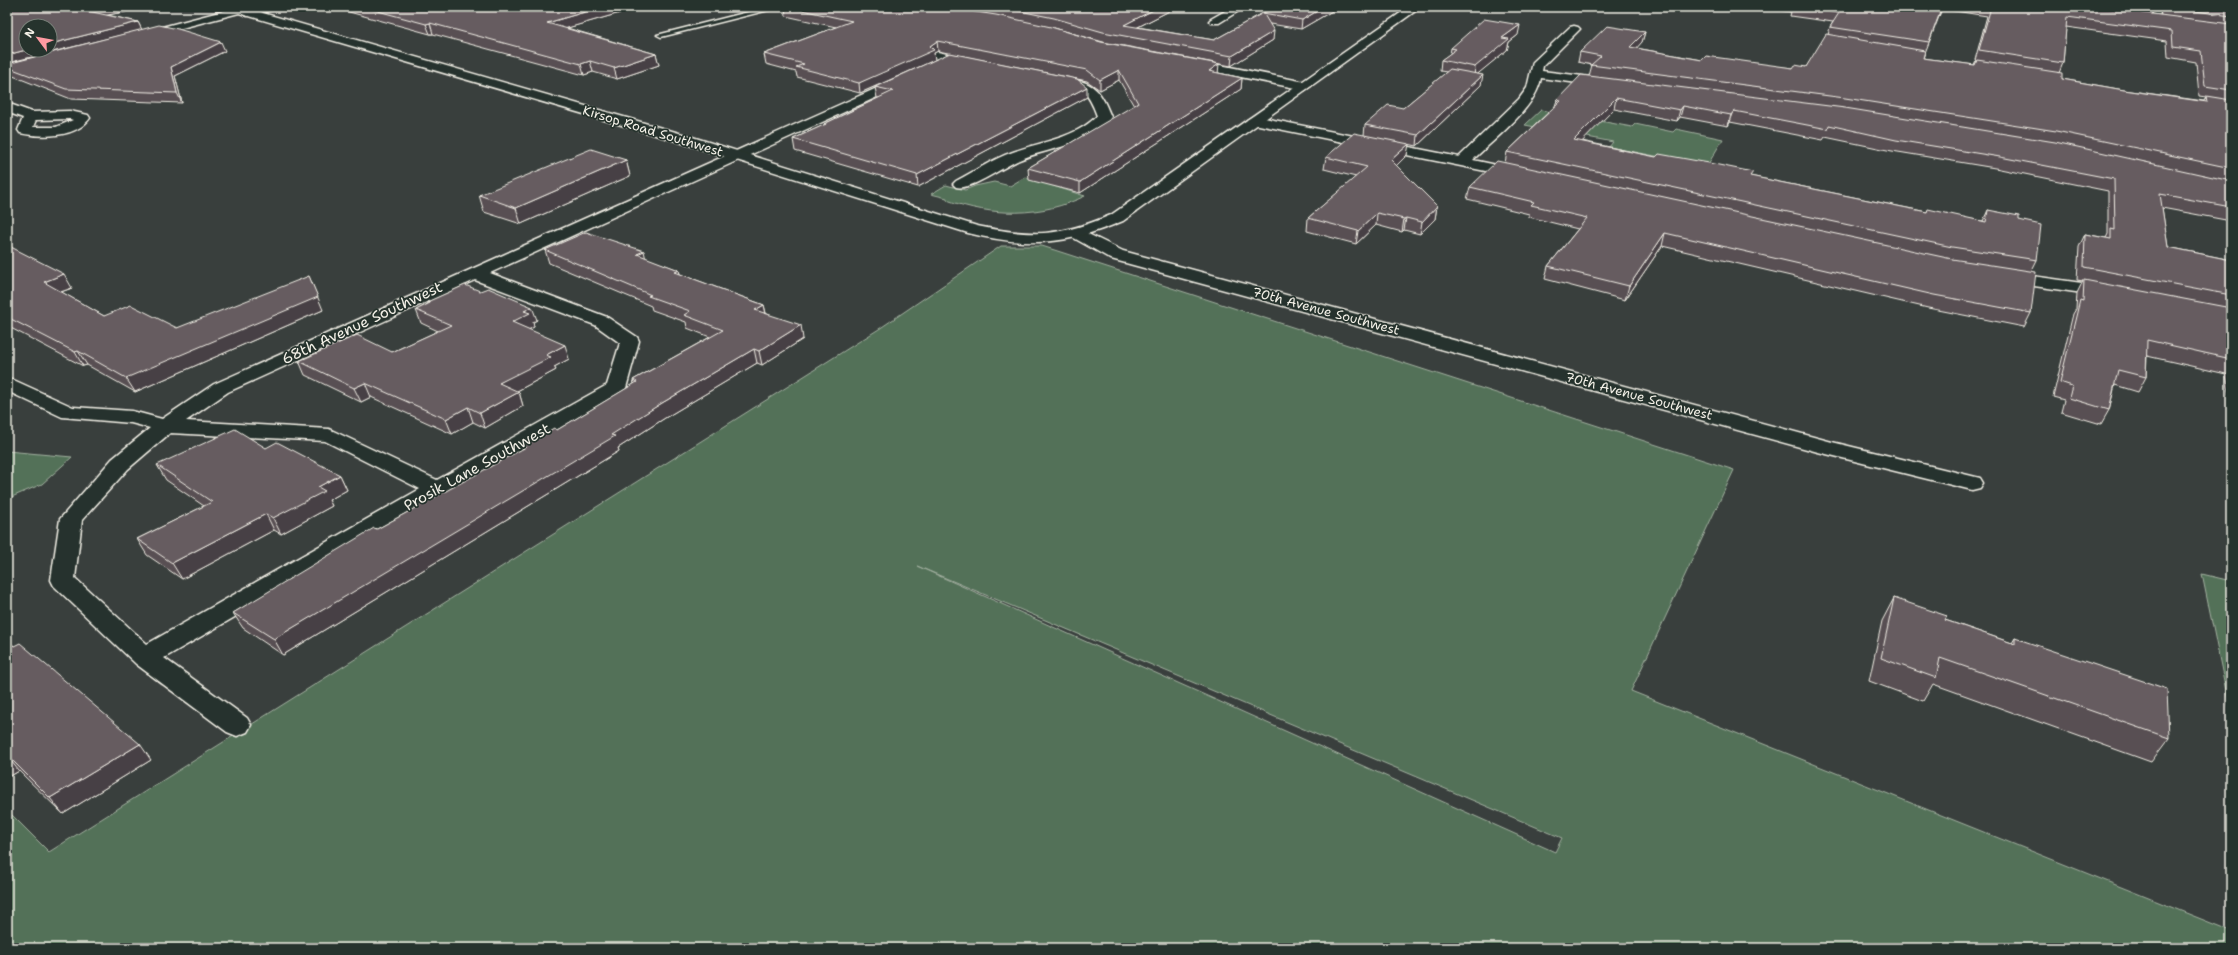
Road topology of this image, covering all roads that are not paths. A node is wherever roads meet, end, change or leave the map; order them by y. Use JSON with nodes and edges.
{"nodes":[{"id":1,"x":270,"y":7,"type":"edge"},
{"id":2,"x":778,"y":7,"type":"edge"},
{"id":3,"x":1240,"y":7,"type":"edge"},
{"id":4,"x":1416,"y":7,"type":"edge"},
{"id":5,"x":2156,"y":7,"type":"edge"},
{"id":6,"x":238,"y":10,"type":"edge"},
{"id":7,"x":2143,"y":19,"type":"edge"},
{"id":8,"x":1215,"y":21,"type":"dead end"},
{"id":9,"x":2158,"y":21,"type":"junction"},
{"id":10,"x":2172,"y":23,"type":"edge"},
{"id":11,"x":1574,"y":29,"type":"dead end"},
{"id":12,"x":660,"y":35,"type":"dead end"},
{"id":13,"x":134,"y":37,"type":"edge"},
{"id":14,"x":928,"y":54,"type":"edge"},
{"id":15,"x":951,"y":58,"type":"junction"},
{"id":16,"x":1179,"y":61,"type":"edge"},
{"id":17,"x":982,"y":65,"type":"edge"},
{"id":18,"x":929,"y":68,"type":"edge"},
{"id":19,"x":1535,"y":74,"type":"junction"},
{"id":20,"x":915,"y":75,"type":"edge"},
{"id":21,"x":1044,"y":77,"type":"edge"},
{"id":22,"x":1618,"y":85,"type":"edge"},
{"id":23,"x":1305,"y":86,"type":"junction"},
{"id":24,"x":7,"y":107,"type":"edge"},
{"id":25,"x":31,"y":116,"type":"dead end"},
{"id":26,"x":1254,"y":120,"type":"junction"},
{"id":27,"x":735,"y":155,"type":"junction"},
{"id":28,"x":1464,"y":161,"type":"junction"},
{"id":29,"x":1534,"y":177,"type":"edge"},
{"id":30,"x":961,"y":184,"type":"dead end"},
{"id":31,"x":1078,"y":234,"type":"junction"},
{"id":32,"x":472,"y":273,"type":"junction"},
{"id":33,"x":1990,"y":275,"type":"edge"},
{"id":34,"x":2127,"y":296,"type":"edge"},
{"id":35,"x":7,"y":383,"type":"edge"},
{"id":36,"x":165,"y":426,"type":"junction"},
{"id":37,"x":1972,"y":483,"type":"dead end"},
{"id":38,"x":437,"y":489,"type":"junction"},
{"id":39,"x":145,"y":657,"type":"junction"},
{"id":40,"x":237,"y":726,"type":"dead end"}],
"edges":[{"from":1,"to":6,"type":"street"},
{"from":2,"to":12,"type":"lane"},
{"from":3,"to":8,"type":"street"},
{"from":4,"to":23,"type":"street"},
{"from":5,"to":9,"type":"lane"},
{"from":6,"to":13,"type":"street"},
{"from":6,"to":27,"type":"street","name":"Kirsop Road Southwest"},
{"from":7,"to":9,"type":"street"},
{"from":9,"to":10,"type":"street"},
{"from":11,"to":19,"type":"street"},
{"from":14,"to":15,"type":"street"},
{"from":15,"to":17,"type":"street"},
{"from":15,"to":18,"type":"street"},
{"from":16,"to":23,"type":"street"},
{"from":19,"to":22,"type":"street"},
{"from":19,"to":28,"type":"street"},
{"from":20,"to":27,"type":"street","name":"68th Avenue Southwest"},
{"from":21,"to":30,"type":"street"},
{"from":23,"to":26,"type":"street"},
{"from":24,"to":25,"type":"street"},
{"from":26,"to":28,"type":"street"},
{"from":26,"to":31,"type":"street"},
{"from":27,"to":31,"type":"street","name":"Kirsop Road Southwest"},
{"from":27,"to":32,"type":"street","name":"68th Avenue Southwest"},
{"from":28,"to":29,"type":"street"},
{"from":31,"to":37,"type":"street","name":"70th Avenue Southwest"},
{"from":32,"to":36,"type":"street","name":"68th Avenue Southwest"},
{"from":32,"to":38,"type":"street","name":"Prosik Lane Southwest"},
{"from":33,"to":34,"type":"street"},
{"from":35,"to":36,"type":"street"},
{"from":36,"to":38,"type":"street"},
{"from":36,"to":39,"type":"street","name":"68th Avenue Southwest"},
{"from":38,"to":39,"type":"street","name":"Prosik Lane Southwest"},
{"from":39,"to":40,"type":"street","name":"68th Avenue Southwest"}]}
